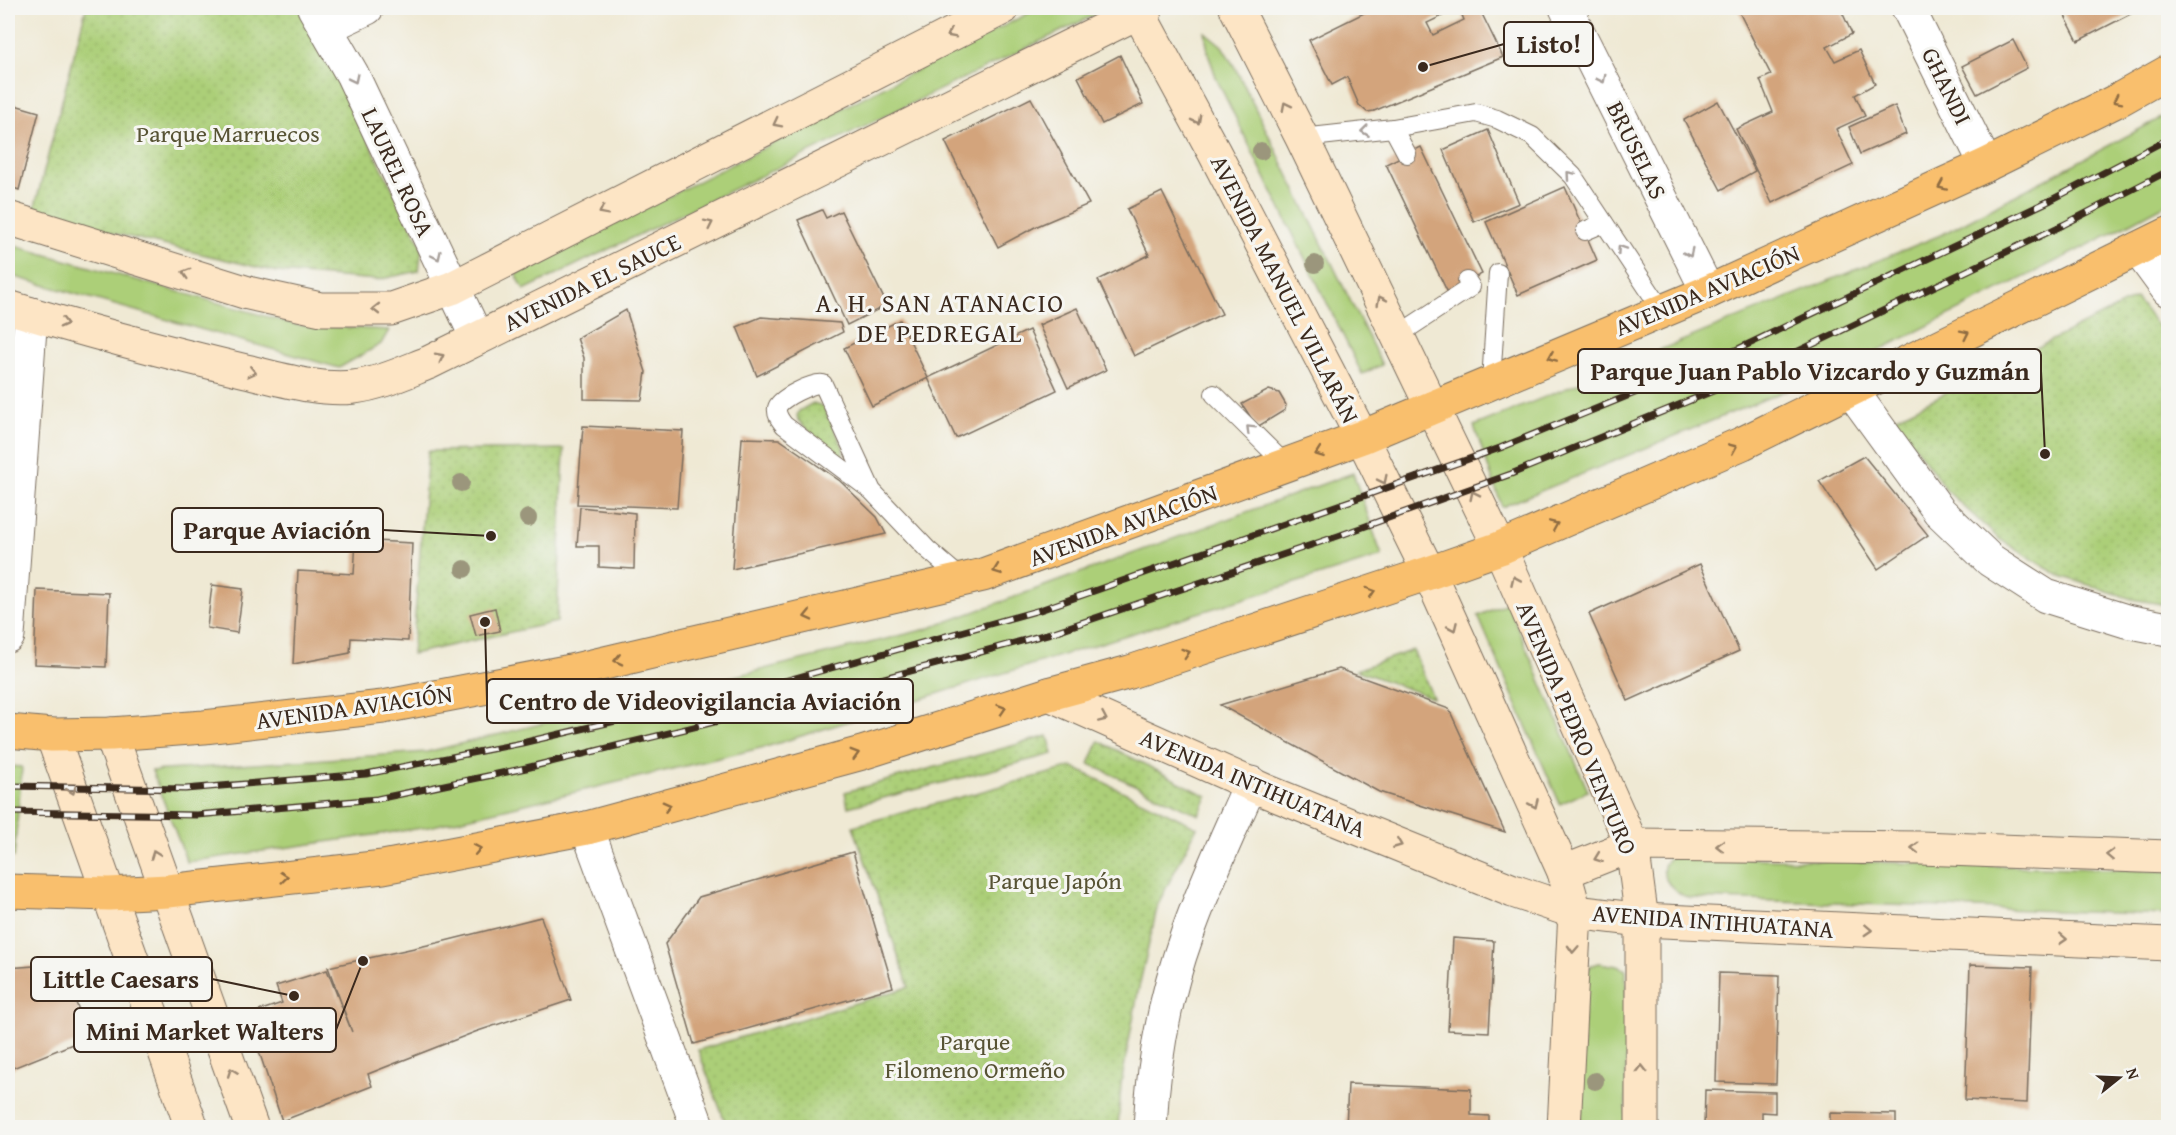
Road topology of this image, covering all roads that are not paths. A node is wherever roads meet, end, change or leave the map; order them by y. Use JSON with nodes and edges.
{"nodes":[{"id":1,"x":367,"y":8,"type":"edge"},
{"id":2,"x":1003,"y":8,"type":"edge"},
{"id":3,"x":1236,"y":8,"type":"edge"},
{"id":4,"x":1566,"y":8,"type":"edge"},
{"id":5,"x":1908,"y":8,"type":"edge"},
{"id":6,"x":1140,"y":9,"type":"edge"},
{"id":7,"x":320,"y":17,"type":"edge"},
{"id":8,"x":2169,"y":72,"type":"edge"},
{"id":9,"x":1393,"y":128,"type":"junction"},
{"id":10,"x":1302,"y":138,"type":"junction"},
{"id":11,"x":1407,"y":154,"type":"dead end"},
{"id":12,"x":1986,"y":165,"type":"junction"},
{"id":13,"x":8,"y":218,"type":"edge"},
{"id":14,"x":1604,"y":223,"type":"junction"},
{"id":15,"x":1585,"y":231,"type":"dead end"},
{"id":16,"x":2169,"y":234,"type":"edge"},
{"id":17,"x":2138,"y":249,"type":"junction"},
{"id":18,"x":452,"y":288,"type":"junction"},
{"id":19,"x":2169,"y":290,"type":"edge"},
{"id":20,"x":1708,"y":292,"type":"junction"},
{"id":21,"x":1662,"y":310,"type":"junction"},
{"id":22,"x":19,"y":311,"type":"edge"},
{"id":23,"x":1398,"y":335,"type":"junction"},
{"id":24,"x":477,"y":338,"type":"junction"},
{"id":25,"x":1491,"y":382,"type":"junction"},
{"id":26,"x":1851,"y":390,"type":"junction"},
{"id":27,"x":1214,"y":394,"type":"dead end"},
{"id":28,"x":1431,"y":408,"type":"junction"},
{"id":29,"x":1362,"y":437,"type":"junction"},
{"id":30,"x":1286,"y":465,"type":"junction"},
{"id":31,"x":872,"y":491,"type":"junction"},
{"id":32,"x":1500,"y":548,"type":"junction"},
{"id":33,"x":1429,"y":573,"type":"junction"},
{"id":34,"x":963,"y":580,"type":"junction"},
{"id":35,"x":2169,"y":629,"type":"edge"},
{"id":36,"x":8,"y":636,"type":"edge"},
{"id":37,"x":1049,"y":694,"type":"junction"},
{"id":38,"x":8,"y":731,"type":"edge"},
{"id":39,"x":111,"y":734,"type":"junction"},
{"id":40,"x":52,"y":735,"type":"junction"},
{"id":41,"x":1251,"y":783,"type":"junction"},
{"id":42,"x":587,"y":828,"type":"junction"},
{"id":43,"x":1632,"y":845,"type":"junction"},
{"id":44,"x":2169,"y":857,"type":"edge"},
{"id":45,"x":1564,"y":872,"type":"junction"},
{"id":46,"x":8,"y":891,"type":"edge"},
{"id":47,"x":168,"y":891,"type":"junction"},
{"id":48,"x":109,"y":894,"type":"junction"},
{"id":49,"x":1575,"y":912,"type":"junction"},
{"id":50,"x":1642,"y":920,"type":"junction"},
{"id":51,"x":2169,"y":944,"type":"edge"},
{"id":52,"x":192,"y":1128,"type":"edge"},
{"id":53,"x":252,"y":1128,"type":"edge"},
{"id":54,"x":698,"y":1128,"type":"edge"},
{"id":55,"x":1150,"y":1128,"type":"edge"},
{"id":56,"x":1564,"y":1128,"type":"edge"},
{"id":57,"x":1642,"y":1128,"type":"edge"}],
"edges":[{"from":1,"to":7,"type":"street"},
{"from":2,"to":18,"type":"main road","one_way":true},
{"from":10,"to":3,"type":"main road","one_way":true},
{"from":4,"to":20,"type":"street","name":"BRUSELAS","one_way":true},
{"from":5,"to":12,"type":"street","name":"GHANDI"},
{"from":24,"to":6,"type":"main road","name":"AVENIDA EL SAUCE","one_way":true},
{"from":6,"to":29,"type":"main road","name":"AVENIDA MANUEL VILLARÁN","one_way":true},
{"from":7,"to":18,"type":"street","name":"LAUREL ROSA","one_way":true},
{"from":8,"to":12,"type":"main road","name":"AVENIDA AVIACIÓN","one_way":true},
{"from":9,"to":10,"type":"lane","one_way":true},
{"from":9,"to":11,"type":"lane"},
{"from":14,"to":9,"type":"lane","one_way":true},
{"from":23,"to":10,"type":"main road","one_way":true},
{"from":12,"to":20,"type":"main road","name":"AVENIDA AVIACIÓN","one_way":true},
{"from":18,"to":13,"type":"main road","one_way":true},
{"from":14,"to":15,"type":"lane"},
{"from":21,"to":14,"type":"lane","one_way":true},
{"from":16,"to":17,"type":"main road"},
{"from":17,"to":19,"type":"street"},
{"from":26,"to":17,"type":"main road","one_way":true},
{"from":18,"to":24,"type":"street","name":"LAUREL ROSA"},
{"from":20,"to":21,"type":"main road","name":"AVENIDA AVIACIÓN"},
{"from":21,"to":25,"type":"main road","name":"AVENIDA AVIACIÓN","one_way":true},
{"from":22,"to":24,"type":"main road","name":"AVENIDA EL SAUCE","one_way":true},
{"from":22,"to":36,"type":"street"},
{"from":23,"to":25,"type":"lane"},
{"from":23,"to":28,"type":"main road"},
{"from":25,"to":28,"type":"main road","name":"AVENIDA AVIACIÓN"},
{"from":32,"to":26,"type":"main road","one_way":true},
{"from":26,"to":35,"type":"street"},
{"from":30,"to":27,"type":"lane","one_way":true},
{"from":28,"to":29,"type":"main road","name":"AVENIDA AVIACIÓN"},
{"from":32,"to":28,"type":"main road","one_way":true},
{"from":29,"to":30,"type":"main road","name":"AVENIDA AVIACIÓN","one_way":true},
{"from":29,"to":33,"type":"main road","name":"AVENIDA MANUEL VILLARÁN","one_way":true},
{"from":30,"to":34,"type":"main road","name":"AVENIDA AVIACIÓN","one_way":true},
{"from":31,"to":31,"type":"lane"},
{"from":31,"to":34,"type":"lane"},
{"from":32,"to":33,"type":"main road"},
{"from":43,"to":32,"type":"main road","name":"AVENIDA PEDRO VENTURO","one_way":true},
{"from":37,"to":33,"type":"main road","one_way":true},
{"from":33,"to":45,"type":"main road","one_way":true},
{"from":34,"to":39,"type":"main road","name":"AVENIDA AVIACIÓN","one_way":true},
{"from":37,"to":41,"type":"main road","name":"AVENIDA INTIHUATANA","one_way":true},
{"from":42,"to":37,"type":"main road","one_way":true},
{"from":38,"to":40,"type":"main road","name":"AVENIDA AVIACIÓN"},
{"from":39,"to":40,"type":"main road","name":"AVENIDA AVIACIÓN"},
{"from":47,"to":39,"type":"main road","one_way":true},
{"from":40,"to":48,"type":"main road","one_way":true},
{"from":41,"to":49,"type":"main road","name":"AVENIDA INTIHUATANA","one_way":true},
{"from":41,"to":55,"type":"street"},
{"from":47,"to":42,"type":"main road","one_way":true},
{"from":42,"to":54,"type":"street"},
{"from":44,"to":43,"type":"main road","name":"AVENIDA INTIHUATANA","one_way":true},
{"from":43,"to":45,"type":"main road","name":"AVENIDA INTIHUATANA","one_way":true},
{"from":43,"to":50,"type":"main road","name":"AVENIDA PEDRO VENTURO"},
{"from":45,"to":49,"type":"main road"},
{"from":46,"to":48,"type":"main road"},
{"from":47,"to":48,"type":"main road"},
{"from":53,"to":47,"type":"main road","one_way":true},
{"from":48,"to":52,"type":"main road"},
{"from":49,"to":50,"type":"main road","name":"AVENIDA INTIHUATANA"},
{"from":49,"to":56,"type":"main road","one_way":true},
{"from":50,"to":51,"type":"main road","name":"AVENIDA INTIHUATANA","one_way":true},
{"from":57,"to":50,"type":"main road","name":"AVENIDA PEDRO VENTURO","one_way":true}]}
